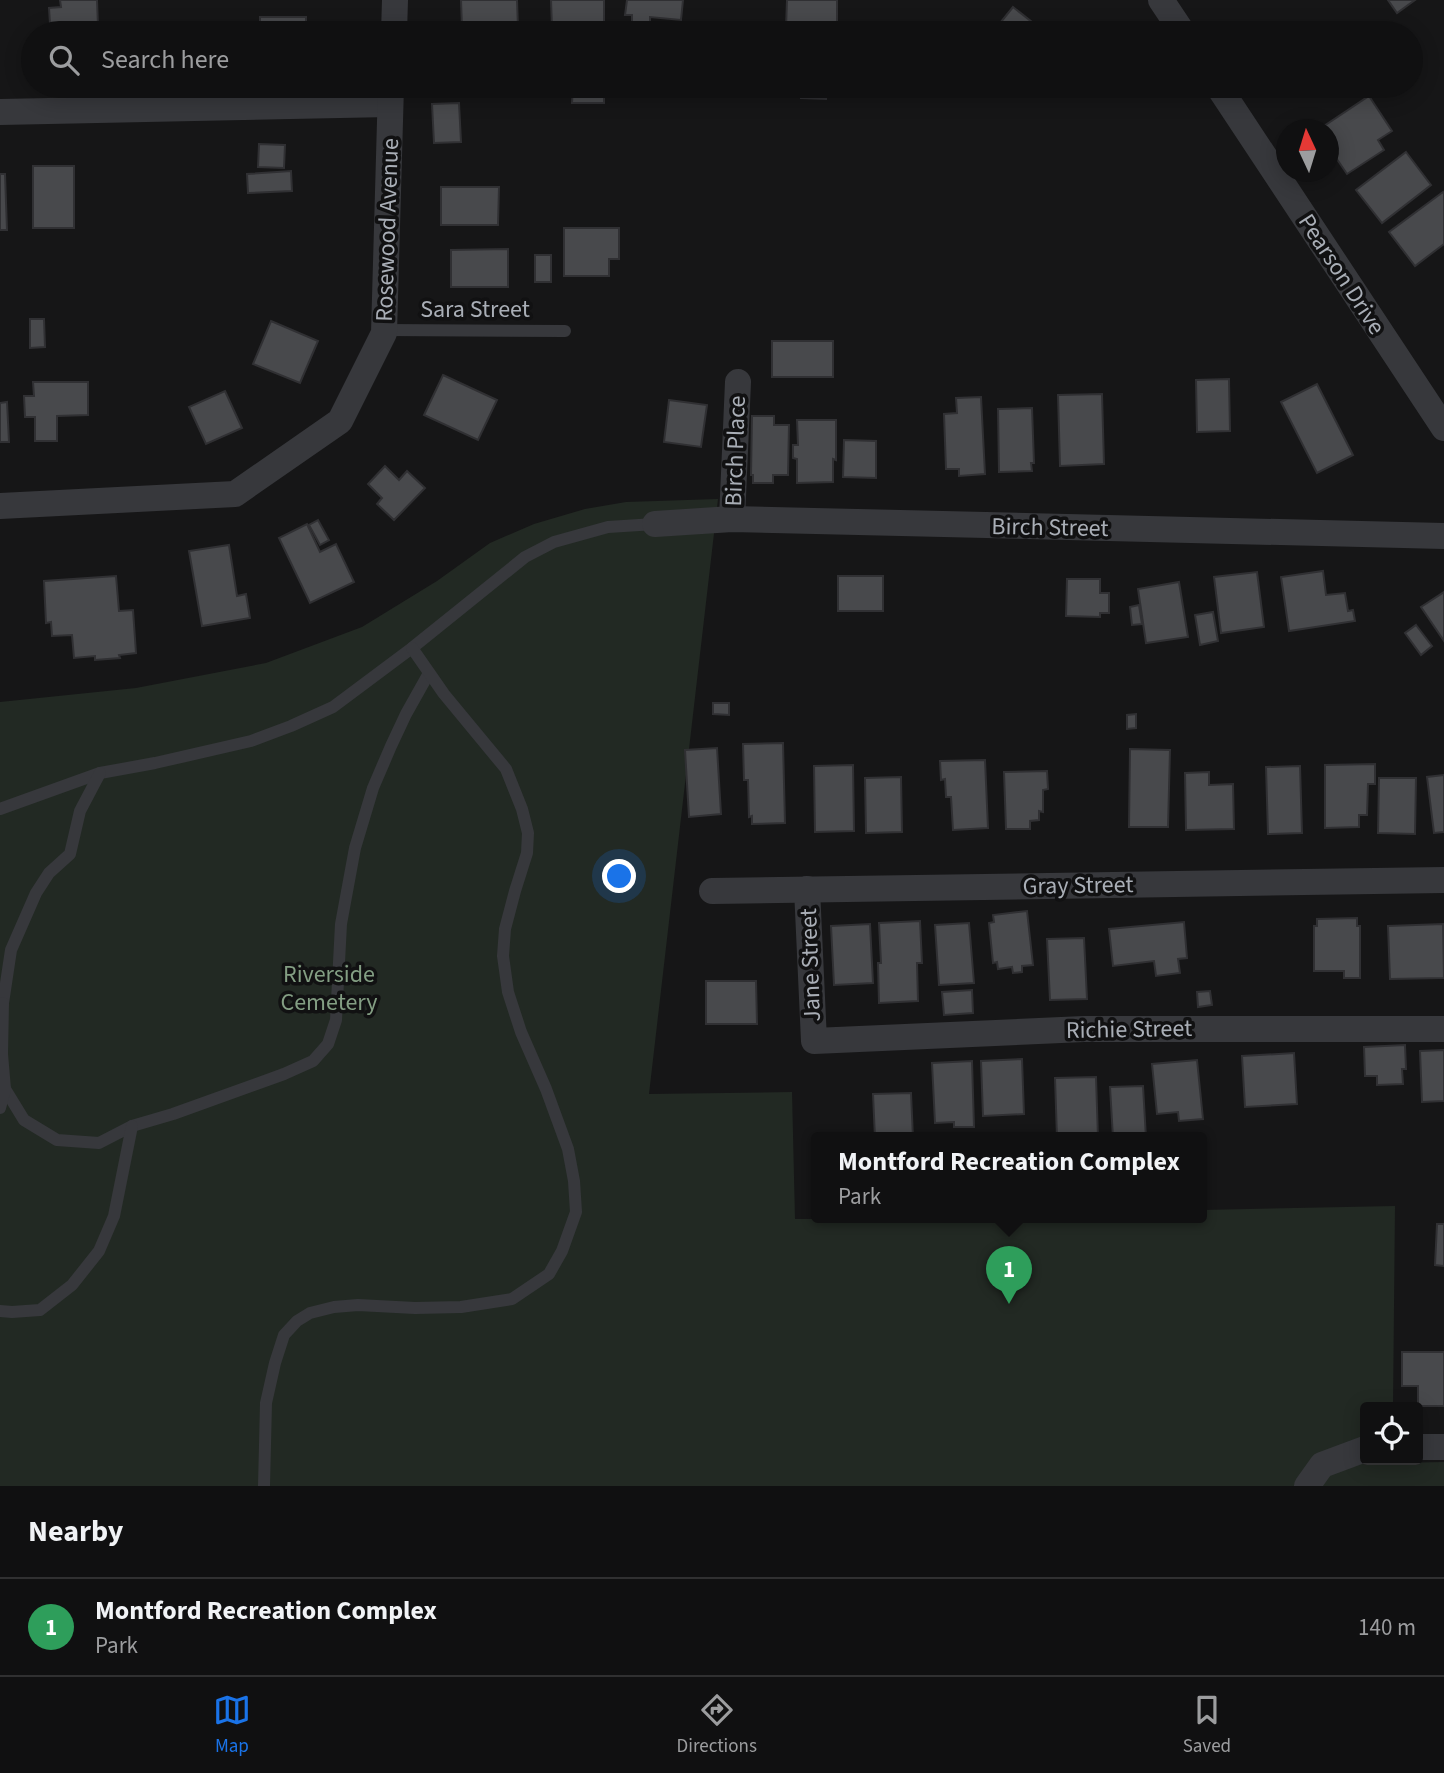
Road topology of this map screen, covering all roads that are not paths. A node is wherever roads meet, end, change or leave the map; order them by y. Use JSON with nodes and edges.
{"nodes":[{"id":1,"x":395,"y":0,"type":"edge"},
{"id":2,"x":1161,"y":0,"type":"edge"},
{"id":3,"x":394,"y":21,"type":"edge"},
{"id":4,"x":1175,"y":21,"type":"edge"},
{"id":5,"x":322,"y":98,"type":"edge"},
{"id":6,"x":391,"y":98,"type":"edge"},
{"id":7,"x":1226,"y":98,"type":"edge"},
{"id":8,"x":0,"y":112,"type":"edge"},
{"id":9,"x":384,"y":330,"type":"junction"},
{"id":10,"x":565,"y":331,"type":"dead end"},
{"id":11,"x":738,"y":382,"type":"dead end"},
{"id":12,"x":1444,"y":428,"type":"edge"},
{"id":13,"x":0,"y":506,"type":"edge"},
{"id":14,"x":732,"y":519,"type":"junction"},
{"id":15,"x":655,"y":524,"type":"joint"},
{"id":16,"x":1444,"y":536,"type":"edge"},
{"id":17,"x":412,"y":648,"type":"junction"},
{"id":18,"x":429,"y":673,"type":"junction"},
{"id":19,"x":100,"y":773,"type":"junction"},
{"id":20,"x":0,"y":809,"type":"edge"},
{"id":21,"x":1444,"y":880,"type":"edge"},
{"id":22,"x":807,"y":889,"type":"junction"},
{"id":23,"x":712,"y":891,"type":"dead end"},
{"id":24,"x":2,"y":1003,"type":"edge"},
{"id":25,"x":1444,"y":1028,"type":"edge"},
{"id":26,"x":814,"y":1041,"type":"joint"},
{"id":27,"x":5,"y":1089,"type":"junction"},
{"id":28,"x":0,"y":1108,"type":"edge"},
{"id":29,"x":132,"y":1126,"type":"junction"},
{"id":30,"x":0,"y":1311,"type":"edge"},
{"id":31,"x":1423,"y":1447,"type":"edge"},
{"id":32,"x":1444,"y":1447,"type":"edge"},
{"id":33,"x":1360,"y":1451,"type":"edge"},
{"id":34,"x":264,"y":1486,"type":"edge"},
{"id":35,"x":1307,"y":1486,"type":"edge"}],
"edges":[{"from":1,"to":3,"type":"street"},
{"from":2,"to":4,"type":"street"},
{"from":5,"to":8,"type":"street"},
{"from":6,"to":9,"type":"street","name":"Rosewood Avenue"},
{"from":7,"to":12,"type":"street","name":"Pearson Drive"},
{"from":9,"to":10,"type":"lane","name":"Sara Street"},
{"from":9,"to":13,"type":"street","name":"Rosewood Avenue"},
{"from":11,"to":14,"type":"street","name":"Birch Place"},
{"from":14,"to":15,"type":"street","name":"Birch Street"},
{"from":14,"to":16,"type":"street","name":"Birch Street"},
{"from":15,"to":17,"type":"lane"},
{"from":17,"to":18,"type":"lane"},
{"from":17,"to":19,"type":"lane"},
{"from":18,"to":29,"type":"lane"},
{"from":18,"to":34,"type":"lane"},
{"from":19,"to":20,"type":"lane"},
{"from":19,"to":24,"type":"lane"},
{"from":21,"to":22,"type":"street","name":"Gray Street"},
{"from":22,"to":23,"type":"street","name":"Gray Street"},
{"from":22,"to":26,"type":"street","name":"Jane Street"},
{"from":24,"to":27,"type":"lane"},
{"from":25,"to":26,"type":"street","name":"Richie Street"},
{"from":27,"to":28,"type":"lane"},
{"from":27,"to":29,"type":"lane"},
{"from":29,"to":30,"type":"lane"},
{"from":31,"to":32,"type":"street"},
{"from":33,"to":35,"type":"street"}]}
